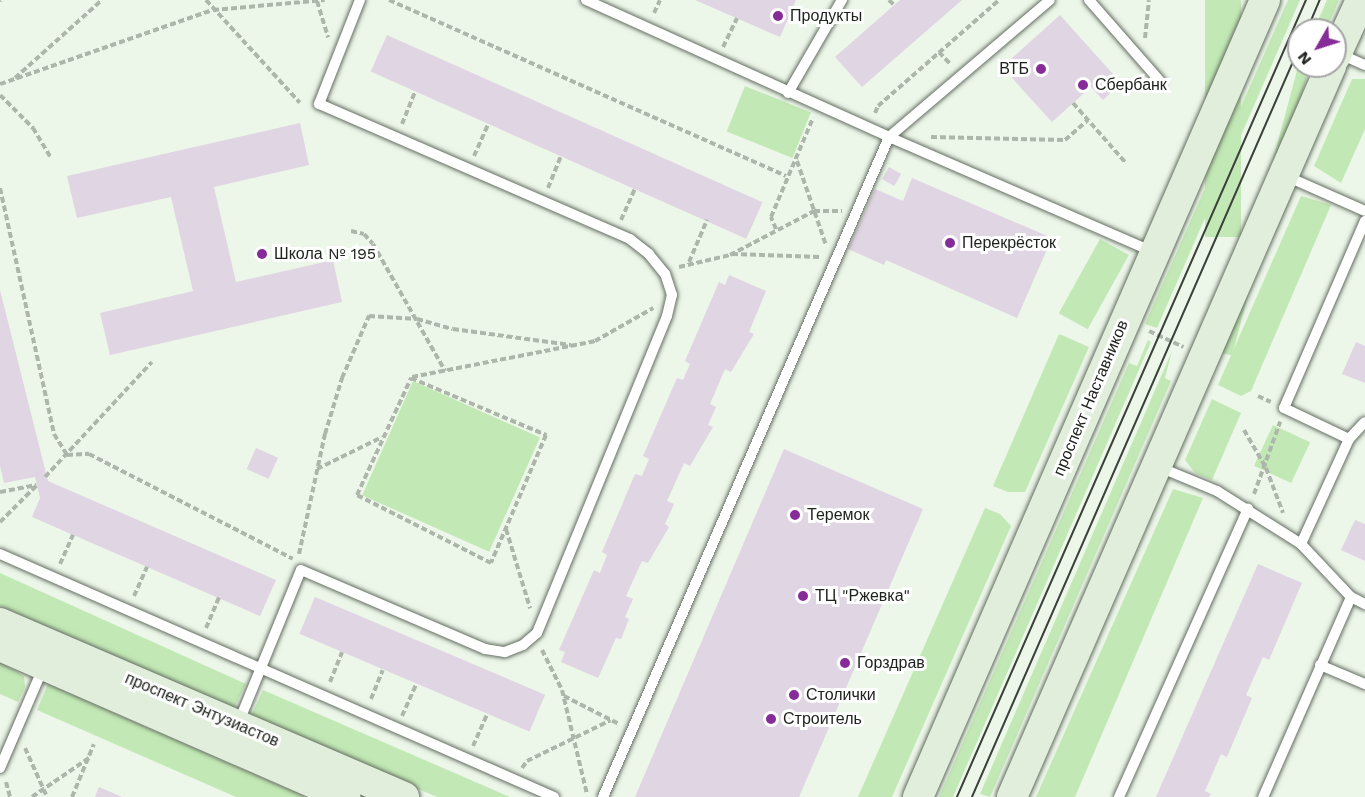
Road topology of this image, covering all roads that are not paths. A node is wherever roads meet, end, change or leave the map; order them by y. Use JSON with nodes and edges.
{"nodes":[{"id":1,"x":360,"y":0,"type":"edge"},
{"id":2,"x":586,"y":0,"type":"edge"},
{"id":3,"x":842,"y":0,"type":"edge"},
{"id":4,"x":1050,"y":0,"type":"edge"},
{"id":5,"x":1089,"y":0,"type":"edge"},
{"id":6,"x":1265,"y":0,"type":"edge"},
{"id":7,"x":1361,"y":0,"type":"edge"},
{"id":8,"x":1347,"y":30,"type":"edge"},
{"id":9,"x":1347,"y":61,"type":"edge"},
{"id":10,"x":1365,"y":65,"type":"edge"},
{"id":11,"x":1325,"y":78,"type":"edge"},
{"id":12,"x":1160,"y":81,"type":"dead end"},
{"id":13,"x":788,"y":93,"type":"junction"},
{"id":14,"x":889,"y":137,"type":"junction"},
{"id":15,"x":1283,"y":175,"type":"junction"},
{"id":16,"x":1365,"y":211,"type":"edge"},
{"id":17,"x":1365,"y":221,"type":"edge"},
{"id":18,"x":1154,"y":253,"type":"junction"},
{"id":19,"x":1365,"y":422,"type":"edge"},
{"id":20,"x":1349,"y":439,"type":"junction"},
{"id":21,"x":1156,"y":466,"type":"junction"},
{"id":22,"x":1248,"y":508,"type":"junction"},
{"id":23,"x":1301,"y":544,"type":"junction"},
{"id":24,"x":0,"y":554,"type":"edge"},
{"id":25,"x":1351,"y":597,"type":"junction"},
{"id":26,"x":1365,"y":604,"type":"edge"},
{"id":27,"x":0,"y":623,"type":"edge"},
{"id":28,"x":0,"y":646,"type":"edge"},
{"id":29,"x":48,"y":656,"type":"junction"},
{"id":30,"x":1320,"y":665,"type":"junction"},
{"id":31,"x":260,"y":671,"type":"junction"},
{"id":32,"x":1365,"y":684,"type":"edge"},
{"id":33,"x":233,"y":736,"type":"junction"},
{"id":34,"x":0,"y":768,"type":"edge"},
{"id":35,"x":345,"y":797,"type":"edge"},
{"id":36,"x":404,"y":797,"type":"edge"},
{"id":37,"x":554,"y":797,"type":"edge"},
{"id":38,"x":603,"y":797,"type":"edge"},
{"id":39,"x":918,"y":797,"type":"edge"},
{"id":40,"x":1012,"y":797,"type":"edge"},
{"id":41,"x":1119,"y":797,"type":"edge"},
{"id":42,"x":1263,"y":797,"type":"edge"}],
"edges":[{"from":1,"to":31,"type":"lane"},
{"from":2,"to":13,"type":"lane"},
{"from":3,"to":13,"type":"lane"},
{"from":4,"to":14,"type":"lane"},
{"from":5,"to":12,"type":"lane"},
{"from":6,"to":18,"type":"main road","name":"проспект Наставников"},
{"from":7,"to":8,"type":"main road"},
{"from":9,"to":10,"type":"lane"},
{"from":11,"to":15,"type":"main road"},
{"from":13,"to":14,"type":"lane"},
{"from":14,"to":18,"type":"lane"},
{"from":14,"to":38,"type":"lane"},
{"from":15,"to":16,"type":"lane"},
{"from":15,"to":21,"type":"main road"},
{"from":17,"to":20,"type":"lane"},
{"from":18,"to":39,"type":"main road","name":"проспект Наставников"},
{"from":19,"to":20,"type":"lane"},
{"from":20,"to":23,"type":"lane"},
{"from":21,"to":22,"type":"lane"},
{"from":21,"to":40,"type":"main road"},
{"from":22,"to":23,"type":"lane"},
{"from":22,"to":41,"type":"lane"},
{"from":23,"to":25,"type":"lane"},
{"from":24,"to":31,"type":"lane"},
{"from":25,"to":26,"type":"lane"},
{"from":25,"to":30,"type":"lane"},
{"from":27,"to":29,"type":"main road","name":"проспект Энтузиастов"},
{"from":28,"to":29,"type":"main road","name":"проспект Энтузиастов"},
{"from":29,"to":33,"type":"main road","name":"проспект Энтузиастов"},
{"from":29,"to":34,"type":"lane"},
{"from":30,"to":32,"type":"lane"},
{"from":30,"to":42,"type":"lane"},
{"from":31,"to":33,"type":"lane"},
{"from":31,"to":37,"type":"lane"},
{"from":33,"to":35,"type":"main road","name":"проспект Энтузиастов"},
{"from":33,"to":36,"type":"main road","name":"проспект Энтузиастов"}]}
